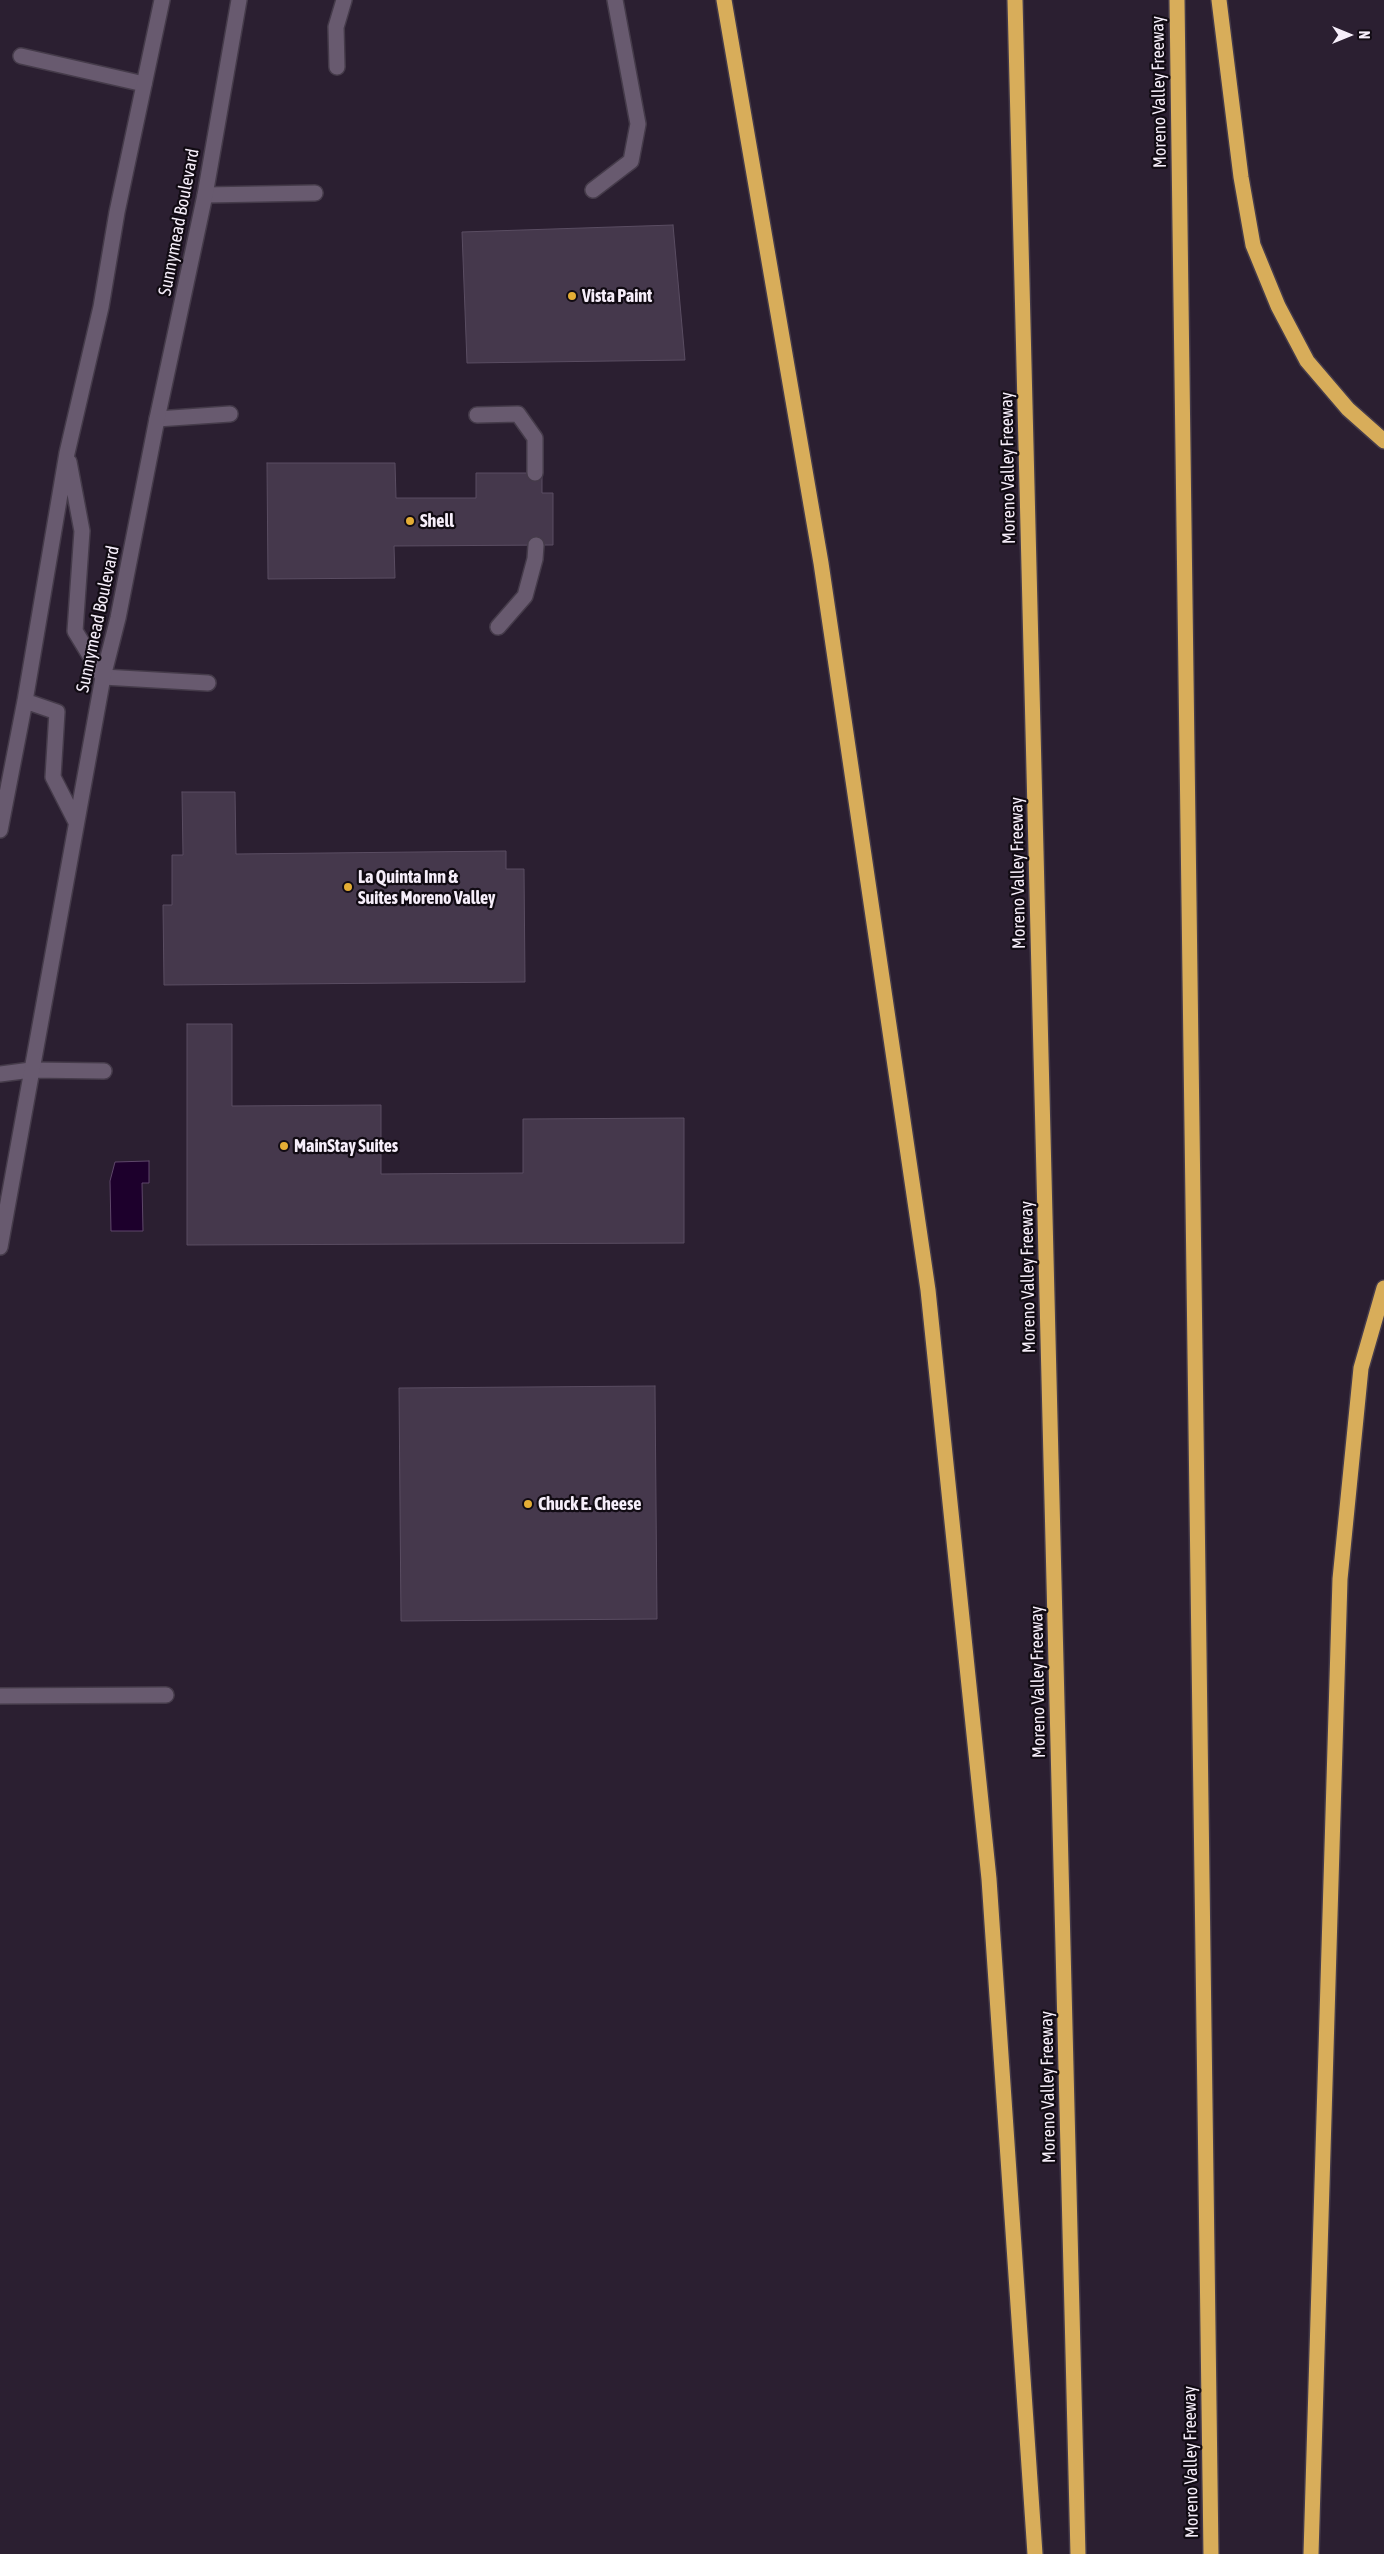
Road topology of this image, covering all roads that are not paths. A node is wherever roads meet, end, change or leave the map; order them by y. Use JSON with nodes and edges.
{"nodes":[{"id":1,"x":162,"y":0,"type":"edge"},
{"id":2,"x":240,"y":0,"type":"edge"},
{"id":3,"x":344,"y":0,"type":"edge"},
{"id":4,"x":615,"y":0,"type":"edge"},
{"id":5,"x":724,"y":0,"type":"edge"},
{"id":6,"x":1016,"y":0,"type":"edge"},
{"id":7,"x":1177,"y":0,"type":"edge"},
{"id":8,"x":1219,"y":0,"type":"edge"},
{"id":9,"x":21,"y":56,"type":"dead end"},
{"id":10,"x":336,"y":67,"type":"dead end"},
{"id":11,"x":144,"y":84,"type":"junction"},
{"id":12,"x":592,"y":190,"type":"dead end"},
{"id":13,"x":315,"y":193,"type":"dead end"},
{"id":14,"x":205,"y":195,"type":"junction"},
{"id":15,"x":230,"y":414,"type":"dead end"},
{"id":16,"x":477,"y":415,"type":"dead end"},
{"id":17,"x":156,"y":419,"type":"junction"},
{"id":18,"x":1384,"y":441,"type":"edge"},
{"id":19,"x":67,"y":453,"type":"junction"},
{"id":20,"x":535,"y":473,"type":"dead end"},
{"id":21,"x":536,"y":545,"type":"dead end"},
{"id":22,"x":498,"y":627,"type":"dead end"},
{"id":23,"x":103,"y":677,"type":"junction"},
{"id":24,"x":208,"y":683,"type":"dead end"},
{"id":25,"x":25,"y":701,"type":"junction"},
{"id":26,"x":76,"y":822,"type":"junction"},
{"id":27,"x":0,"y":830,"type":"edge"},
{"id":28,"x":31,"y":1070,"type":"junction"},
{"id":29,"x":104,"y":1071,"type":"dead end"},
{"id":30,"x":0,"y":1074,"type":"edge"},
{"id":31,"x":0,"y":1247,"type":"edge"},
{"id":32,"x":1384,"y":1288,"type":"edge"},
{"id":33,"x":166,"y":1695,"type":"dead end"},
{"id":34,"x":0,"y":1696,"type":"edge"},
{"id":35,"x":1035,"y":2554,"type":"edge"},
{"id":36,"x":1078,"y":2554,"type":"edge"},
{"id":37,"x":1211,"y":2554,"type":"edge"},
{"id":38,"x":1311,"y":2554,"type":"edge"}],
"edges":[{"from":1,"to":11,"type":"main road"},
{"from":2,"to":14,"type":"main road","name":"Sunnymead Boulevard"},
{"from":3,"to":10,"type":"main road"},
{"from":4,"to":12,"type":"main road"},
{"from":5,"to":35,"type":"highway"},
{"from":6,"to":36,"type":"highway","name":"Moreno Valley Freeway"},
{"from":7,"to":37,"type":"highway","name":"Moreno Valley Freeway"},
{"from":8,"to":18,"type":"highway"},
{"from":9,"to":11,"type":"main road"},
{"from":11,"to":19,"type":"main road"},
{"from":13,"to":14,"type":"main road"},
{"from":14,"to":17,"type":"main road","name":"Sunnymead Boulevard"},
{"from":15,"to":17,"type":"main road"},
{"from":16,"to":20,"type":"main road"},
{"from":17,"to":23,"type":"main road","name":"Sunnymead Boulevard"},
{"from":19,"to":23,"type":"main road"},
{"from":19,"to":25,"type":"main road"},
{"from":21,"to":22,"type":"main road"},
{"from":23,"to":24,"type":"main road"},
{"from":23,"to":26,"type":"main road","name":"Sunnymead Boulevard"},
{"from":25,"to":26,"type":"main road"},
{"from":25,"to":27,"type":"main road"},
{"from":26,"to":28,"type":"main road","name":"Sunnymead Boulevard"},
{"from":28,"to":29,"type":"main road"},
{"from":28,"to":30,"type":"main road"},
{"from":28,"to":31,"type":"main road","name":"Sunnymead Boulevard"},
{"from":32,"to":38,"type":"highway"},
{"from":33,"to":34,"type":"main road"}]}
